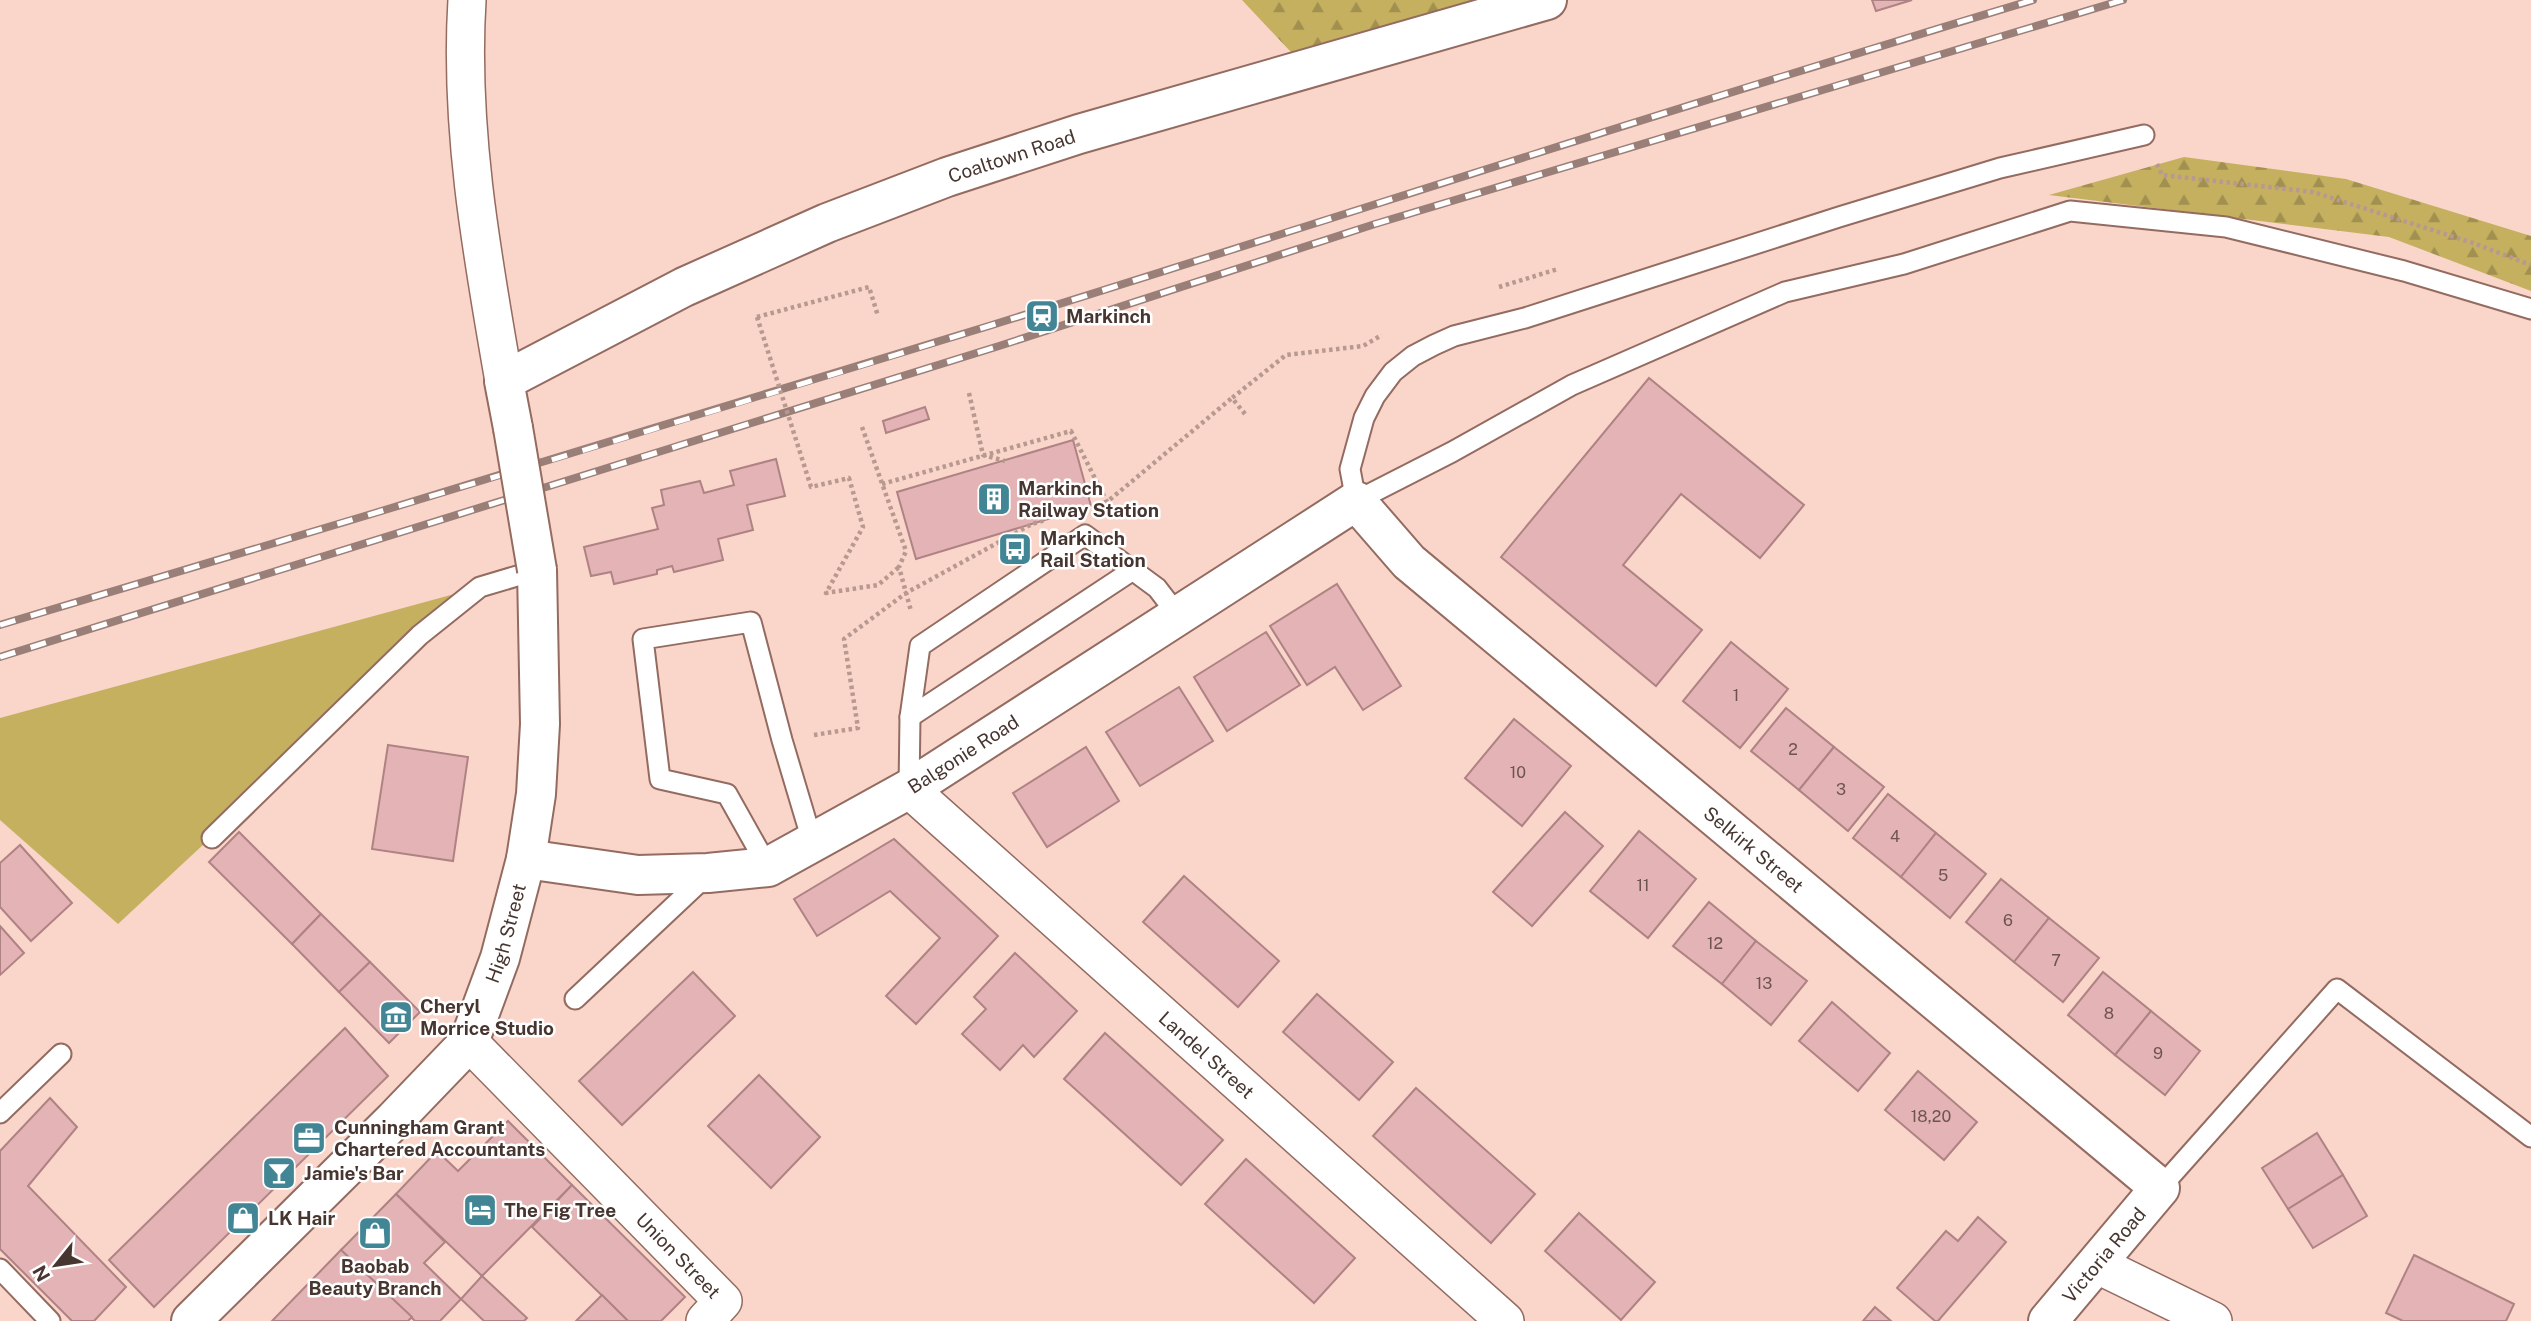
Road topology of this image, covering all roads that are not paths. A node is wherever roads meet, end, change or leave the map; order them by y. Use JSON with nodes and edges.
{"nodes":[{"id":1,"x":467,"y":0,"type":"edge"},
{"id":2,"x":1547,"y":0,"type":"edge"},
{"id":3,"x":2144,"y":135,"type":"road end"},
{"id":4,"x":2531,"y":309,"type":"edge"},
{"id":5,"x":504,"y":381,"type":"junction"},
{"id":6,"x":1356,"y":501,"type":"junction"},
{"id":7,"x":537,"y":570,"type":"junction"},
{"id":8,"x":1133,"y":570,"type":"junction"},
{"id":9,"x":1177,"y":614,"type":"junction"},
{"id":10,"x":910,"y":717,"type":"junction"},
{"id":11,"x":909,"y":789,"type":"junction"},
{"id":12,"x":212,"y":838,"type":"dead end"},
{"id":13,"x":813,"y":844,"type":"junction"},
{"id":14,"x":526,"y":859,"type":"junction"},
{"id":15,"x":768,"y":867,"type":"junction"},
{"id":16,"x":708,"y":873,"type":"junction"},
{"id":17,"x":575,"y":999,"type":"dead end"},
{"id":18,"x":468,"y":1042,"type":"junction"},
{"id":19,"x":61,"y":1054,"type":"dead end"},
{"id":20,"x":0,"y":1113,"type":"edge"},
{"id":21,"x":2531,"y":1137,"type":"edge"},
{"id":22,"x":2160,"y":1188,"type":"junction"},
{"id":23,"x":2096,"y":1264,"type":"junction"},
{"id":24,"x":0,"y":1269,"type":"edge"},
{"id":25,"x":50,"y":1321,"type":"edge"},
{"id":26,"x":191,"y":1321,"type":"edge"},
{"id":27,"x":705,"y":1321,"type":"edge"},
{"id":28,"x":1505,"y":1321,"type":"edge"},
{"id":29,"x":2048,"y":1321,"type":"edge"},
{"id":30,"x":2214,"y":1321,"type":"edge"}],
"edges":[{"from":1,"to":5,"type":"street"},
{"from":2,"to":5,"type":"street","name":"Coaltown Road"},
{"from":3,"to":6,"type":"lane"},
{"from":4,"to":6,"type":"lane"},
{"from":5,"to":7,"type":"street","name":"High Street","bridge":true},
{"from":6,"to":9,"type":"street","name":"Balgonie Road"},
{"from":6,"to":22,"type":"street","name":"Selkirk Street"},
{"from":7,"to":12,"type":"lane"},
{"from":7,"to":14,"type":"street","name":"High Street"},
{"from":8,"to":9,"type":"lane"},
{"from":8,"to":10,"type":"lane"},
{"from":8,"to":10,"type":"lane"},
{"from":9,"to":11,"type":"street","name":"Balgonie Road"},
{"from":10,"to":11,"type":"lane"},
{"from":11,"to":13,"type":"street","name":"Balgonie Road"},
{"from":11,"to":28,"type":"street","name":"Landel Street"},
{"from":13,"to":15,"type":"street","name":"Balgonie Road"},
{"from":13,"to":15,"type":"lane"},
{"from":14,"to":16,"type":"street","name":"Balgonie Road"},
{"from":14,"to":18,"type":"street","name":"High Street"},
{"from":15,"to":16,"type":"street","name":"Balgonie Road"},
{"from":16,"to":17,"type":"lane"},
{"from":18,"to":26,"type":"street","name":"High Street"},
{"from":18,"to":27,"type":"street","name":"Union Street"},
{"from":19,"to":20,"type":"lane"},
{"from":21,"to":22,"type":"lane"},
{"from":22,"to":23,"type":"street","name":"Victoria Road"},
{"from":23,"to":29,"type":"street","name":"Victoria Road"},
{"from":23,"to":30,"type":"street"},
{"from":24,"to":25,"type":"lane"}]}
